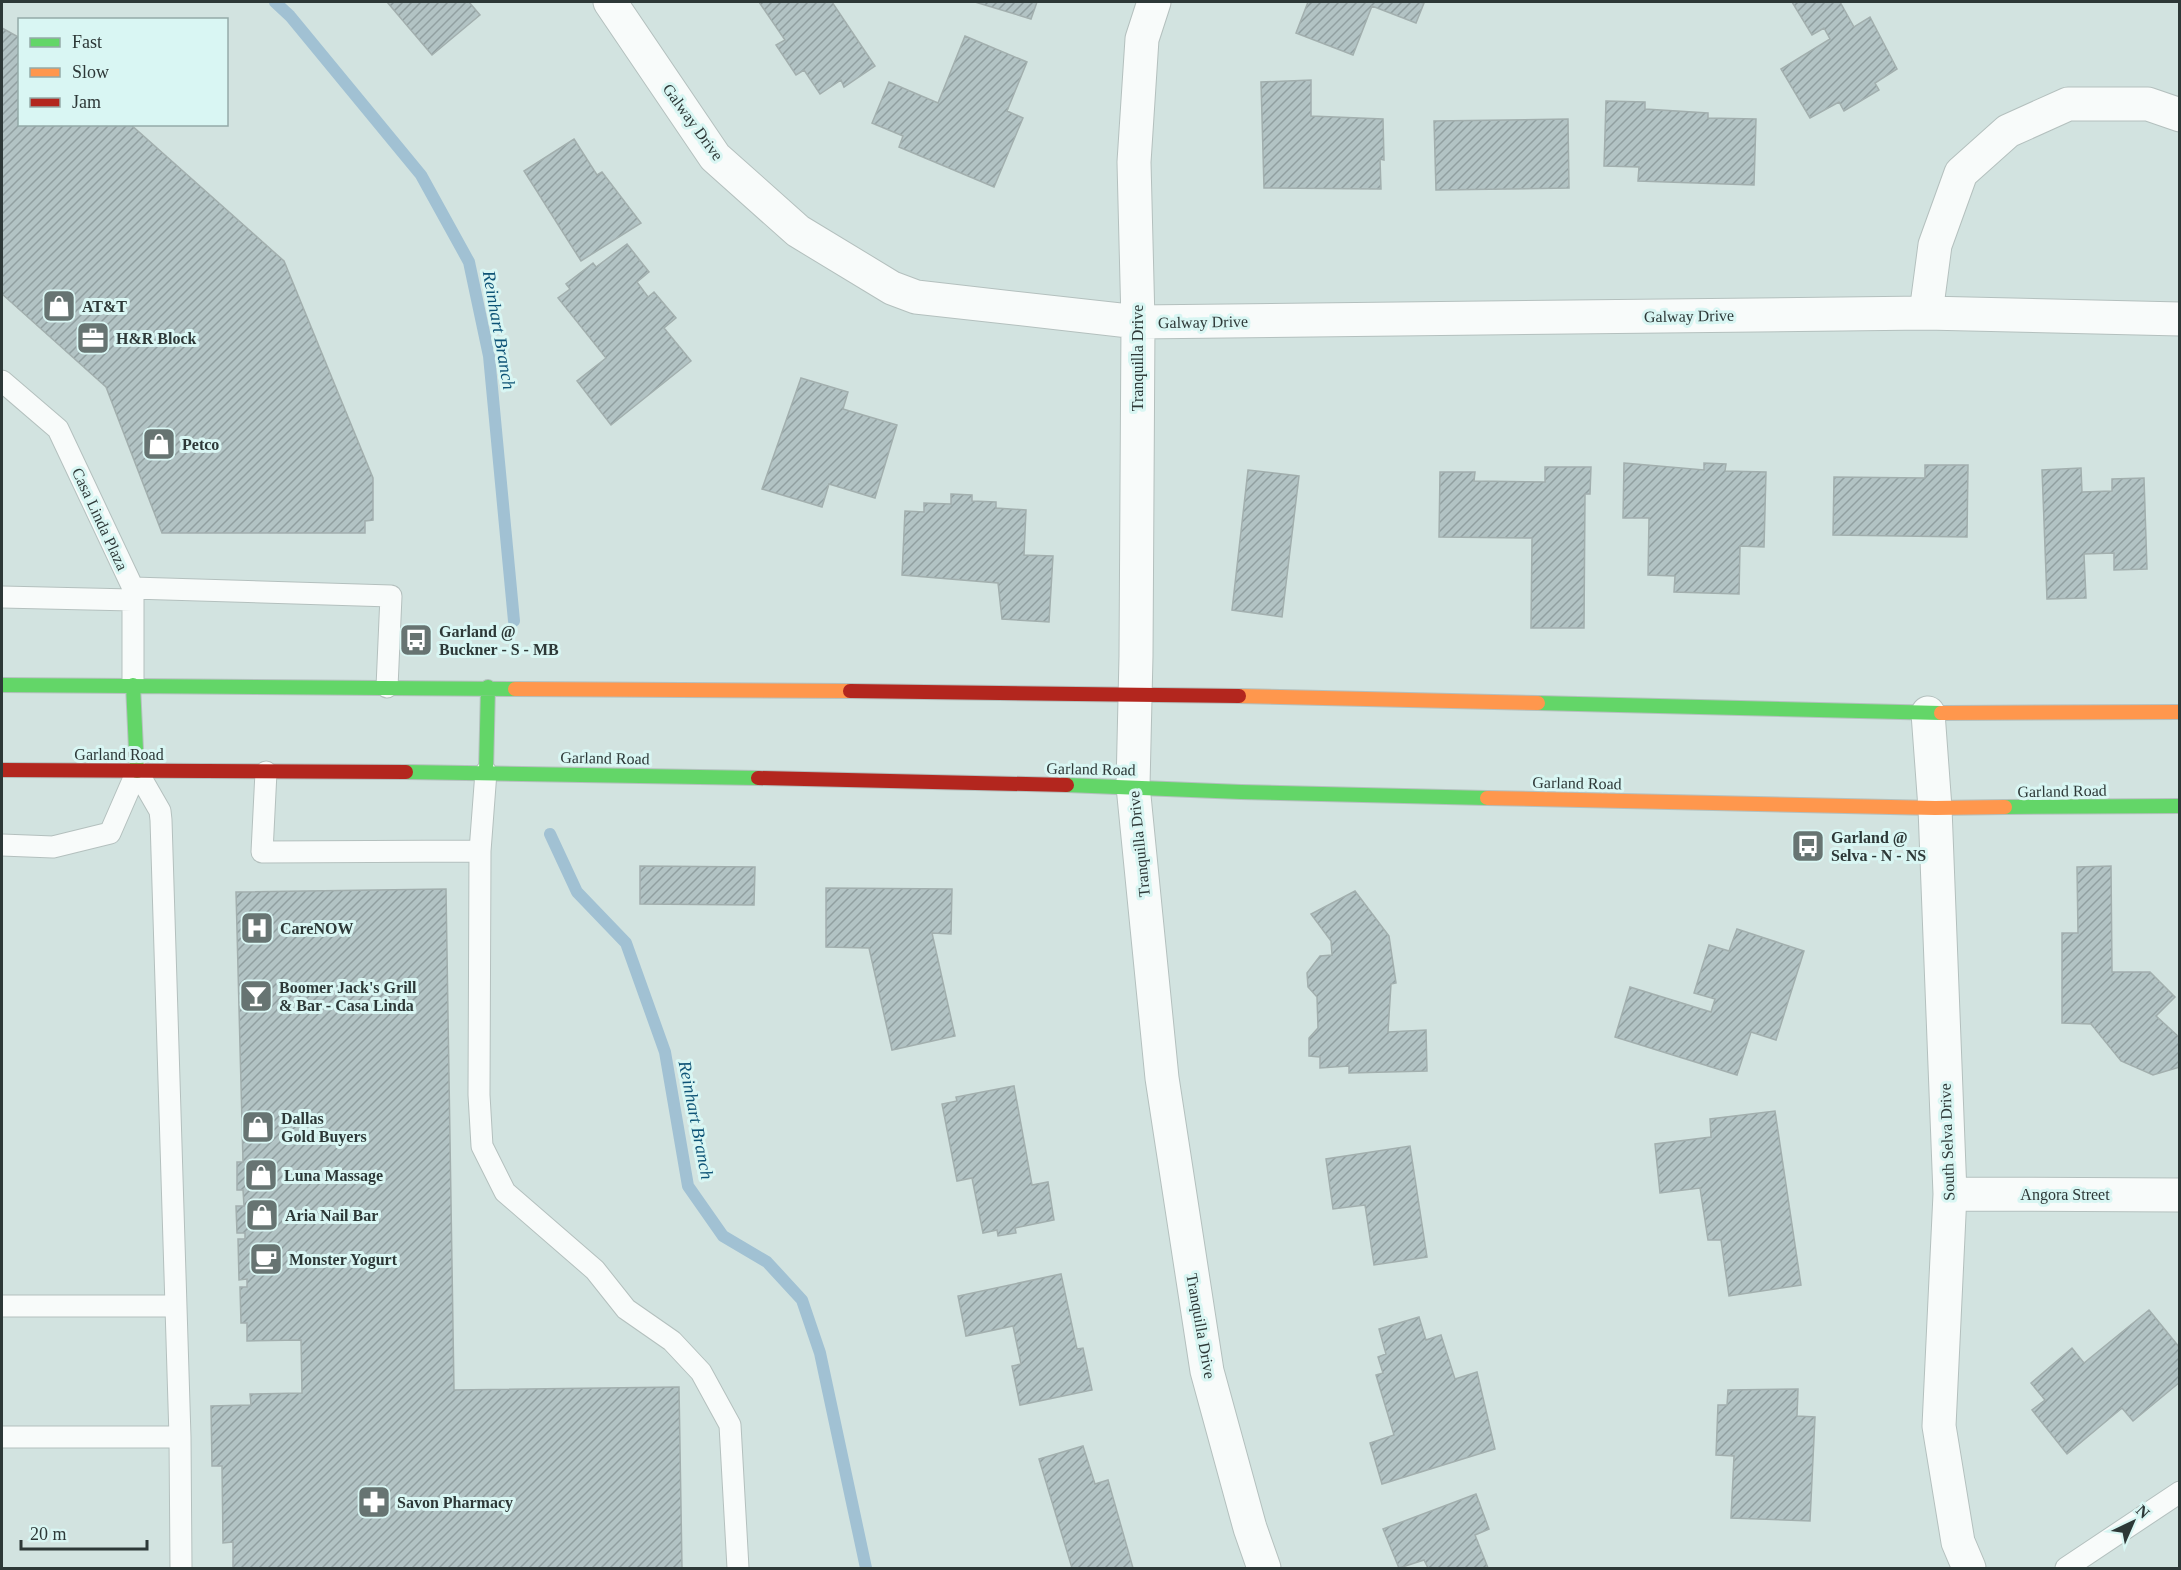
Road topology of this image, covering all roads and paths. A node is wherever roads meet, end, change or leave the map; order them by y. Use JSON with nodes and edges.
{"nodes":[{"id":1,"x":610,"y":2,"type":"edge"},
{"id":2,"x":1154,"y":2,"type":"edge"},
{"id":3,"x":2180,"y":115,"type":"edge"},
{"id":4,"x":1926,"y":313,"type":"junction"},
{"id":5,"x":2180,"y":319,"type":"edge"},
{"id":6,"x":1138,"y":322,"type":"junction"},
{"id":7,"x":2,"y":381,"type":"edge"},
{"id":8,"x":132,"y":594,"type":"junction"},
{"id":9,"x":2,"y":597,"type":"edge"},
{"id":10,"x":2,"y":685,"type":"edge"},
{"id":11,"x":133,"y":685,"type":"junction"},
{"id":12,"x":387,"y":687,"type":"junction"},
{"id":13,"x":488,"y":687,"type":"junction"},
{"id":14,"x":1136,"y":693,"type":"junction"},
{"id":15,"x":2180,"y":712,"type":"edge"},
{"id":16,"x":1928,"y":713,"type":"junction"},
{"id":17,"x":2,"y":770,"type":"edge"},
{"id":18,"x":137,"y":771,"type":"junction"},
{"id":19,"x":266,"y":772,"type":"junction"},
{"id":20,"x":486,"y":772,"type":"junction"},
{"id":21,"x":1133,"y":786,"type":"junction"},
{"id":22,"x":2180,"y":806,"type":"edge"},
{"id":23,"x":1935,"y":808,"type":"junction"},
{"id":24,"x":2,"y":845,"type":"edge"},
{"id":25,"x":480,"y":851,"type":"junction"},
{"id":26,"x":1950,"y":1194,"type":"junction"},
{"id":27,"x":2180,"y":1195,"type":"edge"},
{"id":28,"x":2,"y":1306,"type":"edge"},
{"id":29,"x":176,"y":1306,"type":"junction"},
{"id":30,"x":2,"y":1437,"type":"edge"},
{"id":31,"x":180,"y":1437,"type":"junction"},
{"id":32,"x":2180,"y":1492,"type":"edge"},
{"id":33,"x":181,"y":1569,"type":"edge"},
{"id":34,"x":738,"y":1569,"type":"edge"},
{"id":35,"x":1264,"y":1569,"type":"edge"},
{"id":36,"x":1969,"y":1569,"type":"edge"},
{"id":37,"x":2066,"y":1569,"type":"edge"}],
"edges":[{"from":1,"to":6,"type":"street","name":"Galway Drive"},
{"from":2,"to":6,"type":"street","name":"Tranquilla Drive"},
{"from":3,"to":4,"type":"street"},
{"from":4,"to":5,"type":"street","name":"Galway Drive"},
{"from":4,"to":6,"type":"street","name":"Galway Drive"},
{"from":6,"to":14,"type":"street","name":"Tranquilla Drive"},
{"from":7,"to":8,"type":"lane","name":"Casa Linda Plaza"},
{"from":8,"to":9,"type":"lane"},
{"from":8,"to":11,"type":"lane","name":"Casa Linda Plaza"},
{"from":8,"to":12,"type":"lane"},
{"from":10,"to":11,"type":"main road"},
{"from":11,"to":12,"type":"main road"},
{"from":11,"to":18,"type":"main road"},
{"from":12,"to":13,"type":"main road"},
{"from":13,"to":14,"type":"main road"},
{"from":13,"to":20,"type":"main road"},
{"from":14,"to":16,"type":"main road"},
{"from":14,"to":21,"type":"street","name":"Tranquilla Drive"},
{"from":15,"to":16,"type":"main road"},
{"from":16,"to":23,"type":"street","name":"South Selva Drive"},
{"from":17,"to":18,"type":"main road","name":"Garland Road"},
{"from":18,"to":19,"type":"main road","name":"Garland Road"},
{"from":18,"to":24,"type":"lane"},
{"from":18,"to":29,"type":"lane"},
{"from":19,"to":20,"type":"main road","name":"Garland Road"},
{"from":19,"to":25,"type":"lane"},
{"from":20,"to":21,"type":"main road","name":"Garland Road"},
{"from":20,"to":25,"type":"lane"},
{"from":21,"to":23,"type":"main road","name":"Garland Road"},
{"from":21,"to":35,"type":"street","name":"Tranquilla Drive"},
{"from":22,"to":23,"type":"main road","name":"Garland Road"},
{"from":23,"to":26,"type":"street","name":"South Selva Drive"},
{"from":25,"to":34,"type":"lane"},
{"from":26,"to":27,"type":"street","name":"Angora Street"},
{"from":26,"to":36,"type":"street","name":"South Selva Drive"},
{"from":28,"to":29,"type":"lane"},
{"from":29,"to":31,"type":"lane"},
{"from":30,"to":31,"type":"lane"},
{"from":31,"to":33,"type":"lane"},
{"from":32,"to":37,"type":"lane"}]}
